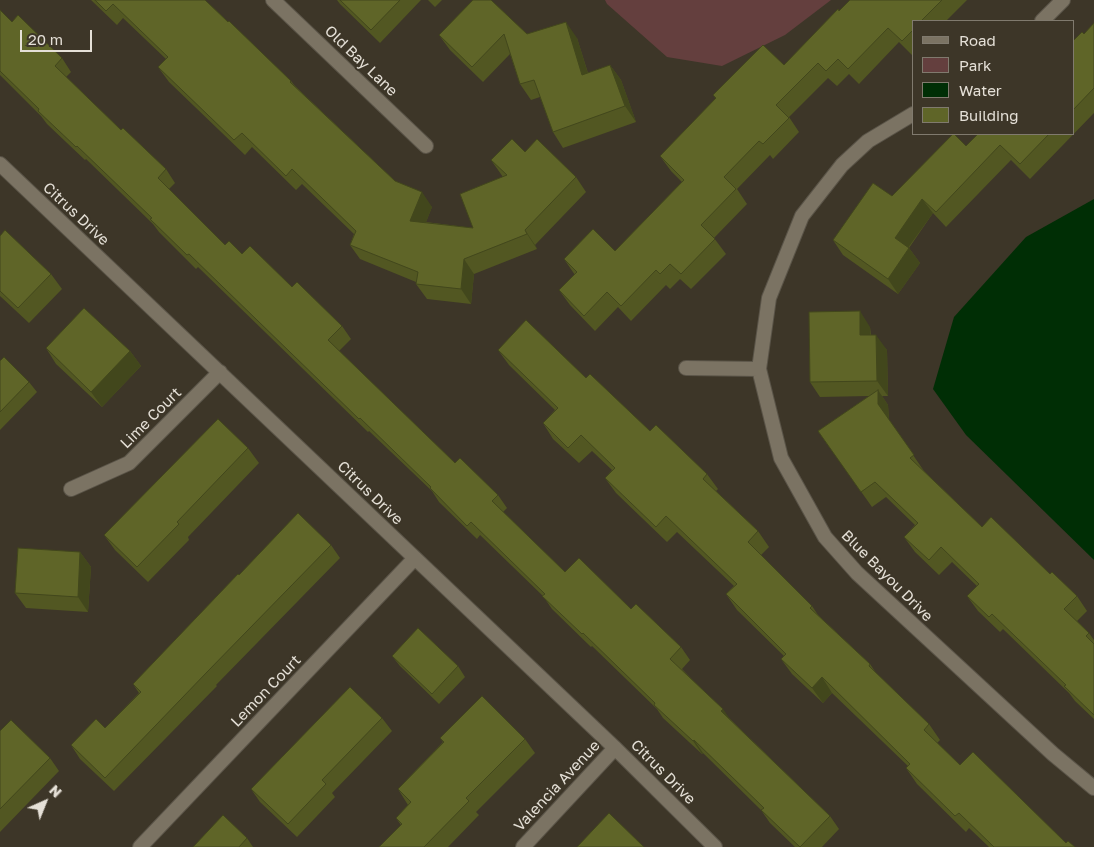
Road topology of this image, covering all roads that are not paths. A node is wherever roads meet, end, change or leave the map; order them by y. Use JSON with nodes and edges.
{"nodes":[{"id":1,"x":273,"y":0,"type":"edge"},
{"id":2,"x":1063,"y":0,"type":"edge"},
{"id":3,"x":1043,"y":20,"type":"edge"},
{"id":4,"x":912,"y":115,"type":"edge"},
{"id":5,"x":426,"y":146,"type":"dead end"},
{"id":6,"x":0,"y":164,"type":"edge"},
{"id":7,"x":686,"y":368,"type":"dead end"},
{"id":8,"x":759,"y":369,"type":"junction"},
{"id":9,"x":220,"y":372,"type":"junction"},
{"id":10,"x":72,"y":489,"type":"dead end"},
{"id":11,"x":415,"y":558,"type":"junction"},
{"id":12,"x":615,"y":748,"type":"junction"},
{"id":13,"x":1094,"y":788,"type":"edge"},
{"id":14,"x":140,"y":847,"type":"edge"},
{"id":15,"x":523,"y":847,"type":"edge"},
{"id":16,"x":715,"y":847,"type":"edge"}],
"edges":[{"from":1,"to":5,"type":"street","name":"Old Bay Lane"},
{"from":2,"to":3,"type":"street"},
{"from":4,"to":8,"type":"street","name":"Blue Bayou Drive"},
{"from":6,"to":9,"type":"street","name":"Citrus Drive"},
{"from":7,"to":8,"type":"street"},
{"from":8,"to":13,"type":"street","name":"Blue Bayou Drive"},
{"from":9,"to":10,"type":"street","name":"Lime Court"},
{"from":9,"to":11,"type":"street","name":"Citrus Drive"},
{"from":11,"to":12,"type":"street","name":"Citrus Drive"},
{"from":11,"to":14,"type":"street","name":"Lemon Court"},
{"from":12,"to":15,"type":"street","name":"Valencia Avenue"},
{"from":12,"to":16,"type":"street","name":"Citrus Drive"}]}
